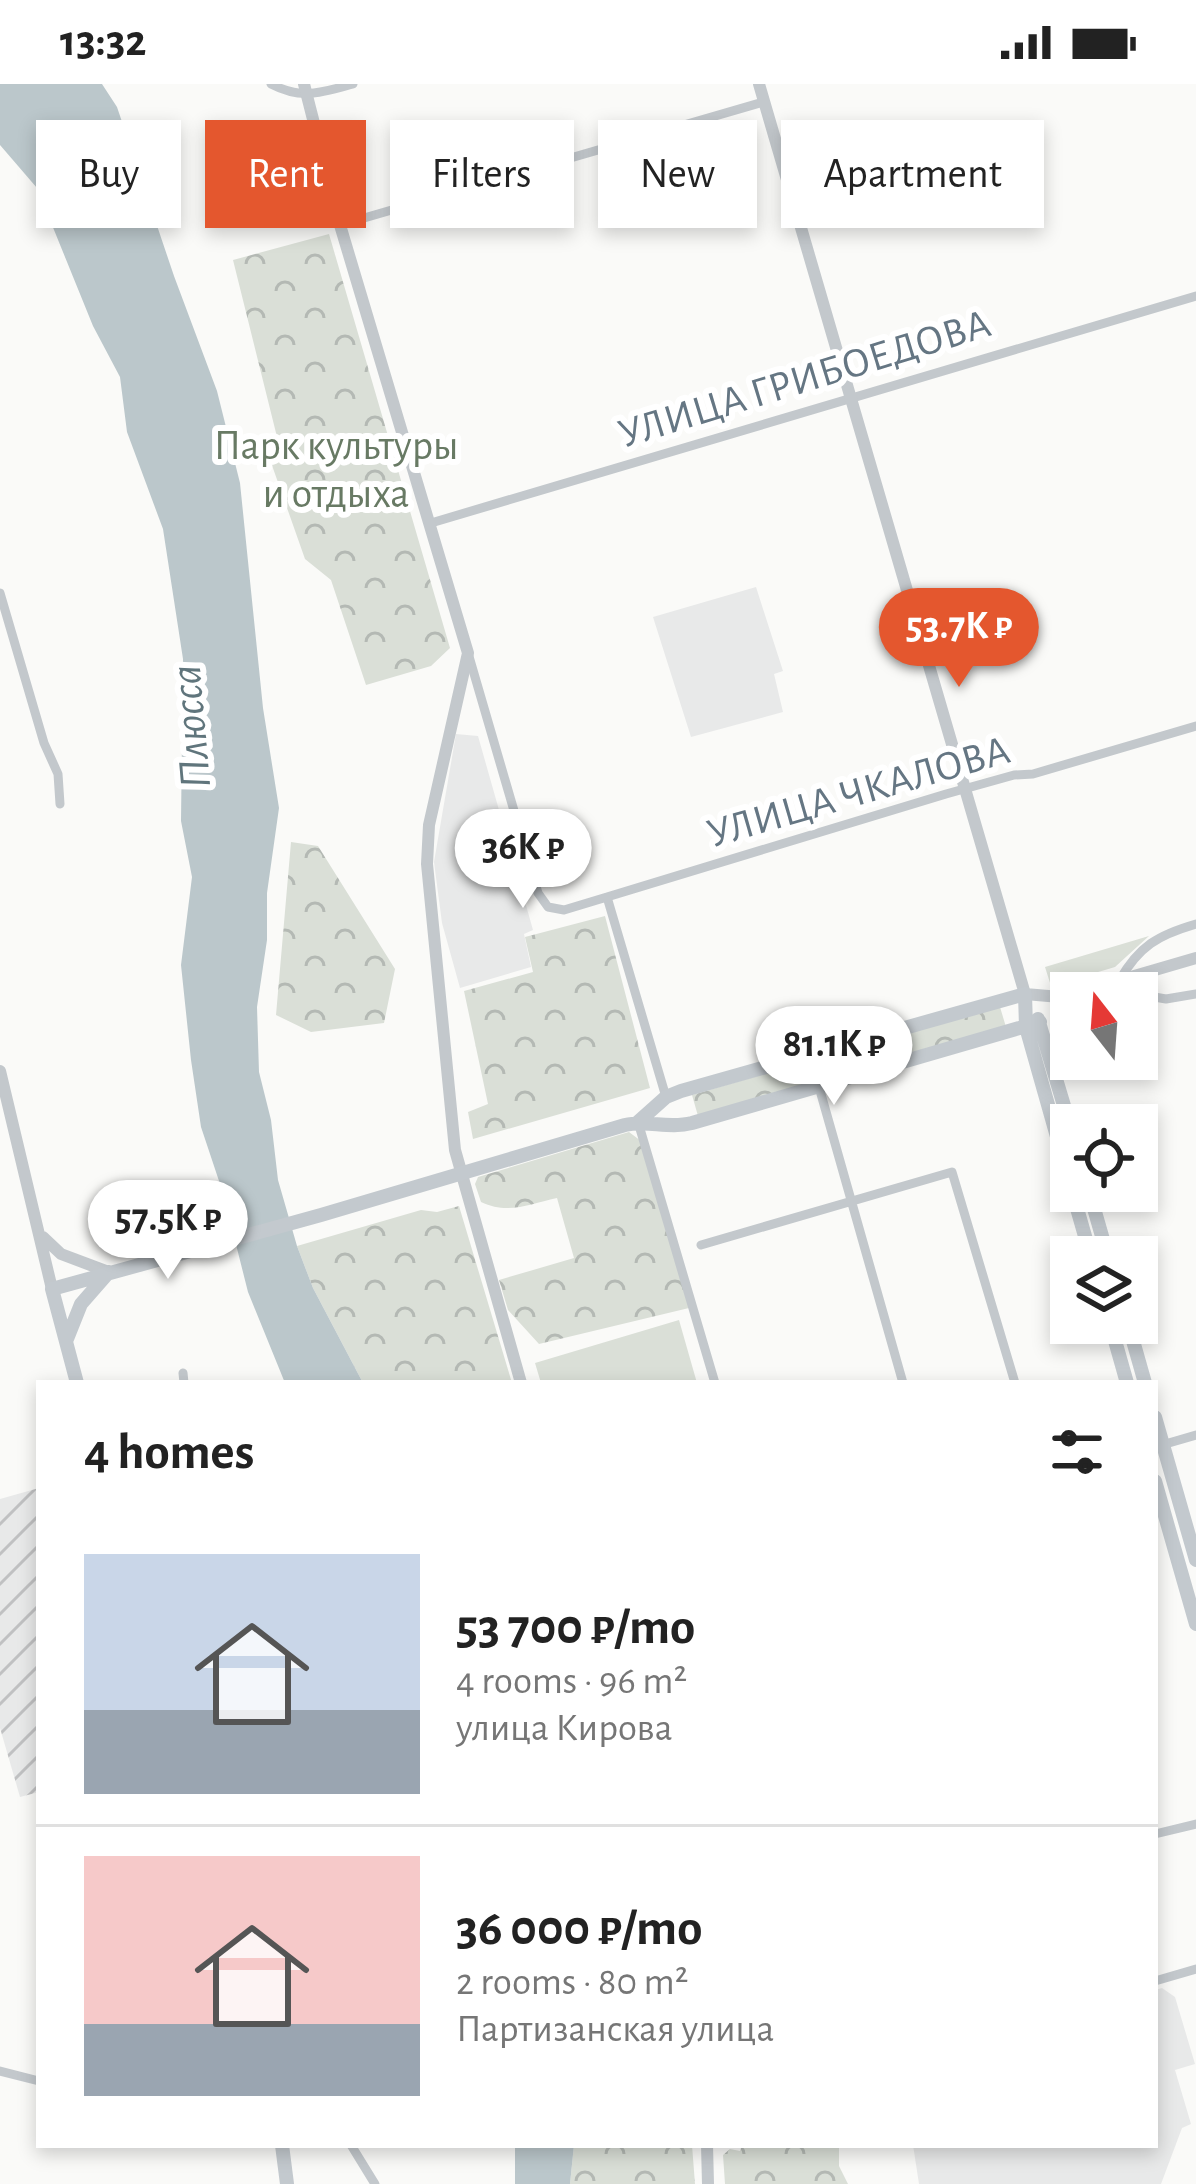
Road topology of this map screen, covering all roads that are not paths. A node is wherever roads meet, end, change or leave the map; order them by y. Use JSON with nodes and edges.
{"nodes":[{"id":1,"x":271,"y":84,"type":"edge"},
{"id":2,"x":352,"y":84,"type":"edge"},
{"id":3,"x":758,"y":84,"type":"edge"},
{"id":4,"x":305,"y":90,"type":"edge"},
{"id":5,"x":764,"y":102,"type":"junction"},
{"id":6,"x":313,"y":120,"type":"edge"},
{"id":7,"x":366,"y":217,"type":"edge"},
{"id":8,"x":341,"y":228,"type":"edge"},
{"id":9,"x":1196,"y":296,"type":"edge"},
{"id":10,"x":849,"y":398,"type":"junction"},
{"id":11,"x":431,"y":523,"type":"junction"},
{"id":12,"x":0,"y":593,"type":"edge"},
{"id":13,"x":468,"y":653,"type":"junction"},
{"id":14,"x":1196,"y":726,"type":"edge"},
{"id":15,"x":963,"y":789,"type":"junction"},
{"id":16,"x":60,"y":804,"type":"dead end"},
{"id":17,"x":607,"y":897,"type":"junction"},
{"id":18,"x":1196,"y":924,"type":"edge"},
{"id":19,"x":1196,"y":958,"type":"edge"},
{"id":20,"x":1124,"y":972,"type":"edge"},
{"id":21,"x":1149,"y":972,"type":"edge"},
{"id":22,"x":1025,"y":994,"type":"junction"},
{"id":23,"x":1196,"y":994,"type":"edge"},
{"id":24,"x":1050,"y":995,"type":"edge"},
{"id":25,"x":1158,"y":997,"type":"edge"},
{"id":26,"x":1050,"y":1011,"type":"edge"},
{"id":27,"x":1033,"y":1025,"type":"junction"},
{"id":28,"x":0,"y":1071,"type":"edge"},
{"id":29,"x":819,"y":1087,"type":"junction"},
{"id":30,"x":666,"y":1097,"type":"junction"},
{"id":31,"x":1052,"y":1104,"type":"edge"},
{"id":32,"x":1062,"y":1104,"type":"edge"},
{"id":33,"x":638,"y":1122,"type":"junction"},
{"id":34,"x":675,"y":1127,"type":"junction"},
{"id":35,"x":462,"y":1174,"type":"junction"},
{"id":36,"x":852,"y":1201,"type":"junction"},
{"id":37,"x":40,"y":1233,"type":"junction"},
{"id":38,"x":700,"y":1245,"type":"dead end"},
{"id":39,"x":110,"y":1272,"type":"junction"},
{"id":40,"x":52,"y":1289,"type":"junction"},
{"id":41,"x":66,"y":1343,"type":"junction"},
{"id":42,"x":1116,"y":1344,"type":"edge"},
{"id":43,"x":1134,"y":1344,"type":"edge"},
{"id":44,"x":76,"y":1380,"type":"edge"},
{"id":45,"x":520,"y":1380,"type":"edge"},
{"id":46,"x":714,"y":1380,"type":"edge"},
{"id":47,"x":902,"y":1380,"type":"edge"},
{"id":48,"x":1015,"y":1380,"type":"edge"},
{"id":49,"x":1126,"y":1380,"type":"edge"},
{"id":50,"x":1144,"y":1380,"type":"edge"},
{"id":51,"x":1196,"y":1435,"type":"edge"},
{"id":52,"x":1159,"y":1446,"type":"edge"},
{"id":53,"x":1158,"y":1491,"type":"edge"},
{"id":54,"x":1196,"y":1560,"type":"edge"},
{"id":55,"x":1196,"y":1624,"type":"edge"},
{"id":56,"x":1196,"y":1824,"type":"edge"},
{"id":57,"x":1158,"y":1833,"type":"edge"},
{"id":58,"x":1196,"y":1969,"type":"edge"},
{"id":59,"x":1158,"y":1980,"type":"edge"},
{"id":60,"x":0,"y":2071,"type":"edge"},
{"id":61,"x":36,"y":2080,"type":"edge"},
{"id":62,"x":282,"y":2148,"type":"edge"},
{"id":63,"x":353,"y":2148,"type":"edge"},
{"id":64,"x":706,"y":2148,"type":"edge"},
{"id":65,"x":287,"y":2184,"type":"edge"},
{"id":66,"x":375,"y":2184,"type":"edge"},
{"id":67,"x":708,"y":2184,"type":"edge"}],
"edges":[{"from":1,"to":4,"type":"street"},
{"from":2,"to":4,"type":"street"},
{"from":3,"to":5,"type":"street"},
{"from":4,"to":6,"type":"street"},
{"from":5,"to":7,"type":"street"},
{"from":5,"to":10,"type":"street"},
{"from":8,"to":11,"type":"street"},
{"from":9,"to":10,"type":"street","name":"УЛИЦА ГРИБОЕДОВА"},
{"from":10,"to":11,"type":"street","name":"УЛИЦА ГРИБОЕДОВА"},
{"from":10,"to":15,"type":"street"},
{"from":11,"to":13,"type":"street"},
{"from":12,"to":16,"type":"street"},
{"from":13,"to":17,"type":"street","name":"УЛИЦА ЧКАЛОВА"},
{"from":13,"to":35,"type":"street"},
{"from":14,"to":15,"type":"street","name":"УЛИЦА ЧКАЛОВА"},
{"from":15,"to":17,"type":"street","name":"УЛИЦА ЧКАЛОВА"},
{"from":15,"to":22,"type":"street"},
{"from":17,"to":30,"type":"street"},
{"from":18,"to":20,"type":"street"},
{"from":19,"to":21,"type":"street"},
{"from":22,"to":24,"type":"street"},
{"from":22,"to":27,"type":"main road"},
{"from":22,"to":30,"type":"main road"},
{"from":23,"to":25,"type":"street"},
{"from":26,"to":27,"type":"street"},
{"from":27,"to":29,"type":"main road"},
{"from":27,"to":31,"type":"main road"},
{"from":27,"to":32,"type":"main road"},
{"from":28,"to":37,"type":"street"},
{"from":29,"to":34,"type":"main road"},
{"from":29,"to":36,"type":"street"},
{"from":30,"to":33,"type":"main road"},
{"from":30,"to":34,"type":"main road"},
{"from":33,"to":34,"type":"main road"},
{"from":33,"to":35,"type":"main road"},
{"from":33,"to":46,"type":"street"},
{"from":35,"to":39,"type":"main road"},
{"from":35,"to":45,"type":"street"},
{"from":36,"to":38,"type":"street"},
{"from":36,"to":47,"type":"street"},
{"from":36,"to":48,"type":"street"},
{"from":37,"to":39,"type":"street"},
{"from":37,"to":40,"type":"street"},
{"from":39,"to":40,"type":"main road"},
{"from":39,"to":41,"type":"main road"},
{"from":40,"to":41,"type":"main road"},
{"from":41,"to":44,"type":"main road"},
{"from":42,"to":49,"type":"main road"},
{"from":43,"to":50,"type":"main road"},
{"from":51,"to":52,"type":"street"},
{"from":52,"to":54,"type":"main road"},
{"from":53,"to":55,"type":"main road"},
{"from":56,"to":57,"type":"street"},
{"from":58,"to":59,"type":"street"},
{"from":60,"to":61,"type":"street"},
{"from":62,"to":65,"type":"main road"},
{"from":63,"to":66,"type":"street"},
{"from":64,"to":67,"type":"street"}]}
